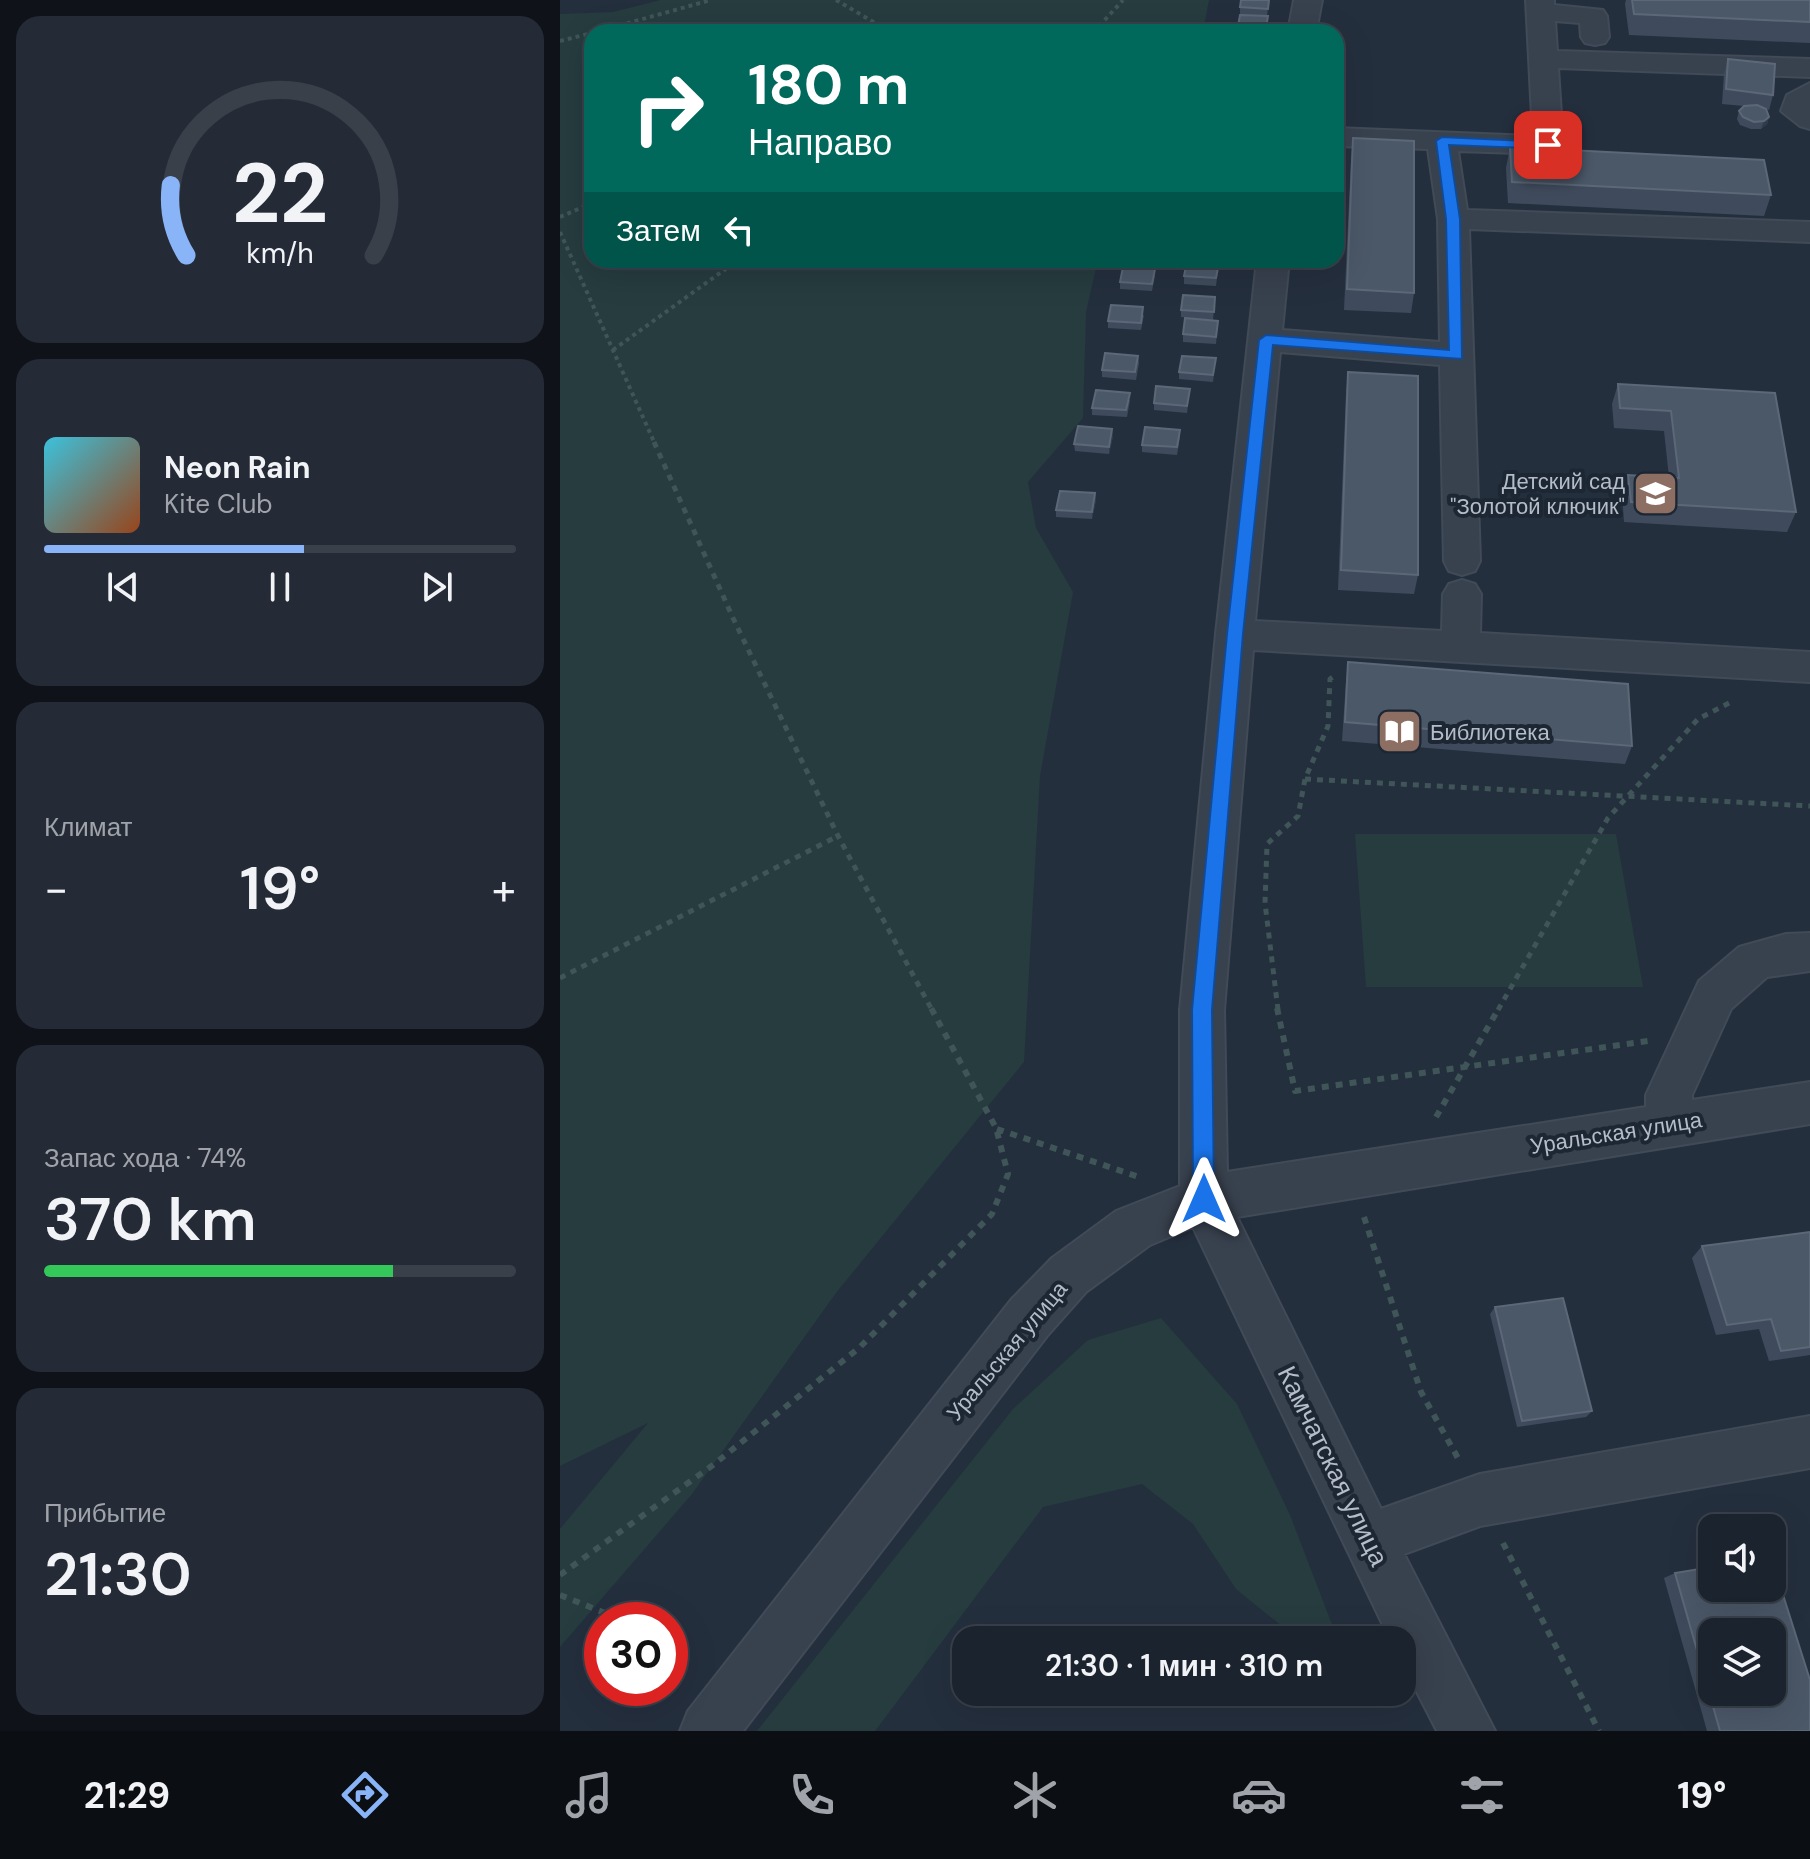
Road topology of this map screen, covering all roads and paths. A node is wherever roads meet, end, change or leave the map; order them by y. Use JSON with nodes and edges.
{"nodes":[{"id":1,"x":711,"y":0,"type":"edge"},
{"id":2,"x":836,"y":0,"type":"edge"},
{"id":3,"x":1123,"y":0,"type":"edge"},
{"id":4,"x":1308,"y":0,"type":"edge"},
{"id":5,"x":1540,"y":6,"type":"edge"},
{"id":6,"x":623,"y":24,"type":"edge"},
{"id":7,"x":877,"y":24,"type":"edge"},
{"id":8,"x":1101,"y":24,"type":"edge"},
{"id":9,"x":1304,"y":24,"type":"edge"},
{"id":10,"x":584,"y":35,"type":"edge"},
{"id":11,"x":1595,"y":37,"type":"dead end"},
{"id":12,"x":560,"y":41,"type":"edge"},
{"id":13,"x":1543,"y":59,"type":"junction"},
{"id":14,"x":1810,"y":68,"type":"edge"},
{"id":15,"x":1810,"y":92,"type":"edge"},
{"id":16,"x":1810,"y":120,"type":"edge"},
{"id":17,"x":1344,"y":137,"type":"edge"},
{"id":18,"x":1442,"y":141,"type":"junction"},
{"id":19,"x":584,"y":206,"type":"edge"},
{"id":20,"x":560,"y":217,"type":"edge"},
{"id":21,"x":1453,"y":219,"type":"junction"},
{"id":22,"x":560,"y":232,"type":"edge"},
{"id":23,"x":1810,"y":232,"type":"edge"},
{"id":24,"x":727,"y":268,"type":"edge"},
{"id":25,"x":1272,"y":268,"type":"edge"},
{"id":26,"x":1266,"y":340,"type":"junction"},
{"id":27,"x":613,"y":350,"type":"junction"},
{"id":28,"x":1457,"y":355,"type":"junction"},
{"id":29,"x":1235,"y":634,"type":"junction"},
{"id":30,"x":1393,"y":643,"type":"junction"},
{"id":31,"x":1461,"y":647,"type":"junction"},
{"id":32,"x":1810,"y":667,"type":"edge"},
{"id":33,"x":1736,"y":699,"type":"dead end"},
{"id":34,"x":1305,"y":779,"type":"junction"},
{"id":35,"x":1628,"y":796,"type":"junction"},
{"id":36,"x":1810,"y":806,"type":"edge"},
{"id":37,"x":838,"y":836,"type":"junction"},
{"id":38,"x":1810,"y":952,"type":"edge"},
{"id":39,"x":560,"y":978,"type":"edge"},
{"id":40,"x":1696,"y":1034,"type":"junction"},
{"id":41,"x":1465,"y":1068,"type":"junction"},
{"id":42,"x":1810,"y":1103,"type":"edge"},
{"id":43,"x":1434,"y":1121,"type":"dead end"},
{"id":44,"x":1669,"y":1124,"type":"junction"},
{"id":45,"x":996,"y":1128,"type":"junction"},
{"id":46,"x":1204,"y":1199,"type":"junction"},
{"id":47,"x":1810,"y":1442,"type":"edge"},
{"id":48,"x":1368,"y":1540,"type":"junction"},
{"id":49,"x":560,"y":1575,"type":"edge"},
{"id":50,"x":560,"y":1595,"type":"edge"},
{"id":51,"x":584,"y":1605,"type":"edge"},
{"id":52,"x":1456,"y":1724,"type":"edge"},
{"id":53,"x":708,"y":1731,"type":"edge"}],
"edges":[{"from":1,"to":6,"type":"path"},
{"from":2,"to":7,"type":"path"},
{"from":3,"to":8,"type":"path"},
{"from":4,"to":9,"type":"street"},
{"from":5,"to":11,"type":"street"},
{"from":5,"to":13,"type":"street"},
{"from":10,"to":12,"type":"path"},
{"from":13,"to":14,"type":"street"},
{"from":13,"to":18,"type":"street"},
{"from":15,"to":16,"type":"street"},
{"from":17,"to":18,"type":"street"},
{"from":18,"to":21,"type":"street"},
{"from":19,"to":20,"type":"path"},
{"from":21,"to":23,"type":"street"},
{"from":21,"to":28,"type":"street"},
{"from":22,"to":27,"type":"path"},
{"from":24,"to":27,"type":"path"},
{"from":25,"to":26,"type":"street"},
{"from":26,"to":28,"type":"street"},
{"from":26,"to":29,"type":"street"},
{"from":27,"to":37,"type":"path"},
{"from":28,"to":31,"type":"street"},
{"from":29,"to":30,"type":"street"},
{"from":29,"to":46,"type":"street"},
{"from":30,"to":31,"type":"street"},
{"from":30,"to":34,"type":"path"},
{"from":31,"to":32,"type":"street"},
{"from":33,"to":35,"type":"path"},
{"from":34,"to":35,"type":"path"},
{"from":34,"to":41,"type":"path"},
{"from":35,"to":36,"type":"path"},
{"from":35,"to":41,"type":"path"},
{"from":37,"to":39,"type":"path"},
{"from":37,"to":45,"type":"path"},
{"from":38,"to":40,"type":"street"},
{"from":40,"to":41,"type":"path"},
{"from":40,"to":44,"type":"street"},
{"from":41,"to":43,"type":"path"},
{"from":42,"to":44,"type":"street","name":"Уральская улица"},
{"from":44,"to":46,"type":"street","name":"Уральская улица"},
{"from":45,"to":46,"type":"path"},
{"from":45,"to":49,"type":"path"},
{"from":46,"to":48,"type":"street","name":"Камчатская улица"},
{"from":46,"to":53,"type":"street","name":"Уральская улица"},
{"from":47,"to":48,"type":"street"},
{"from":48,"to":52,"type":"street","name":"Камчатская улица"},
{"from":50,"to":51,"type":"path"}]}
